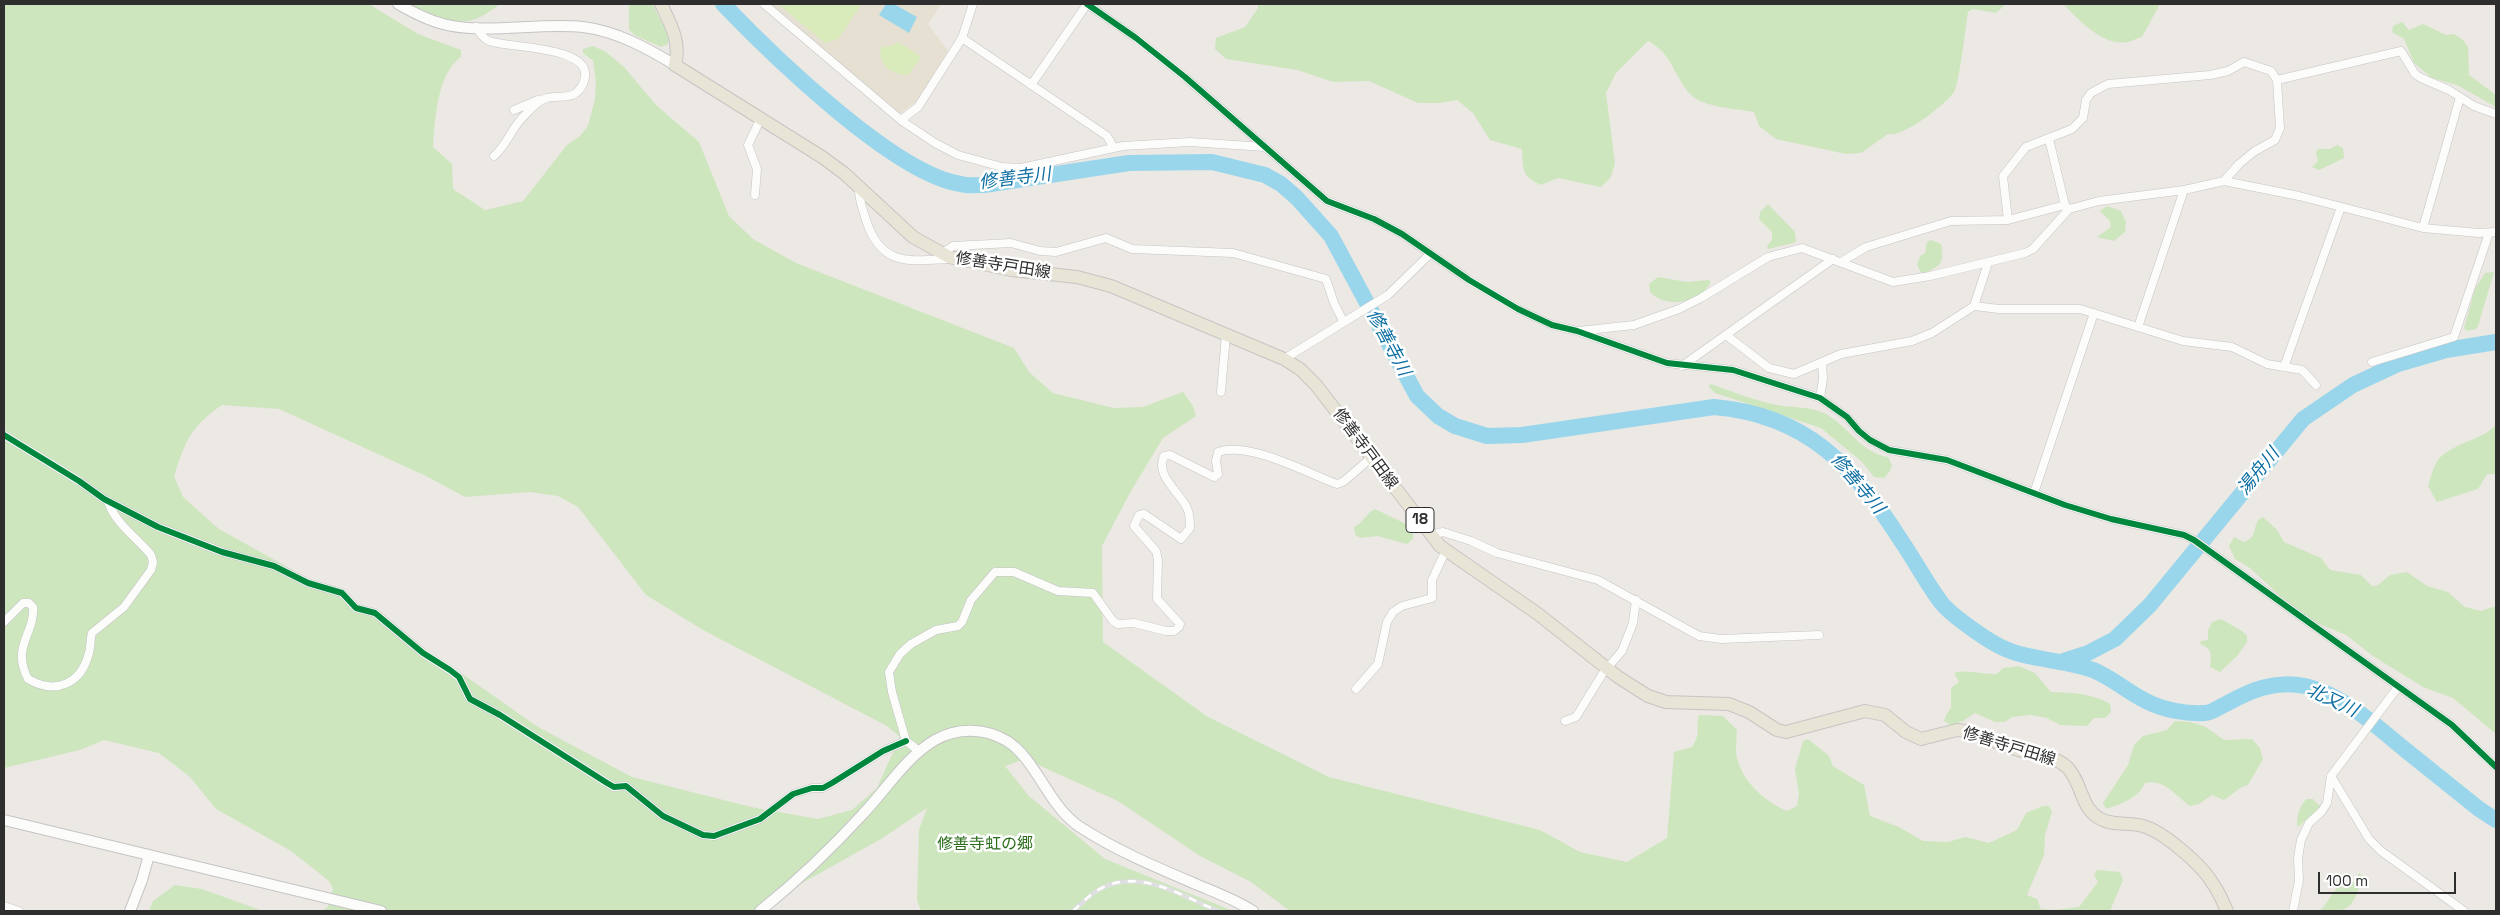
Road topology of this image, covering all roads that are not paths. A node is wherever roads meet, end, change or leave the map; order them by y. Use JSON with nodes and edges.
{"nodes":[{"id":1,"x":398,"y":4,"type":"edge"},
{"id":2,"x":661,"y":4,"type":"edge"},
{"id":3,"x":764,"y":4,"type":"edge"},
{"id":4,"x":973,"y":4,"type":"edge"},
{"id":5,"x":1087,"y":4,"type":"edge"},
{"id":6,"x":476,"y":27,"type":"junction"},
{"id":7,"x":962,"y":38,"type":"junction"},
{"id":8,"x":675,"y":65,"type":"junction"},
{"id":9,"x":2277,"y":80,"type":"junction"},
{"id":10,"x":1031,"y":85,"type":"junction"},
{"id":11,"x":2460,"y":97,"type":"junction"},
{"id":12,"x":542,"y":100,"type":"junction"},
{"id":13,"x":514,"y":110,"type":"dead end"},
{"id":14,"x":2496,"y":114,"type":"edge"},
{"id":15,"x":760,"y":120,"type":"junction"},
{"id":16,"x":901,"y":120,"type":"junction"},
{"id":17,"x":2048,"y":139,"type":"junction"},
{"id":18,"x":1264,"y":147,"type":"junction"},
{"id":19,"x":1114,"y":148,"type":"junction"},
{"id":20,"x":494,"y":156,"type":"dead end"},
{"id":21,"x":2224,"y":181,"type":"junction"},
{"id":22,"x":859,"y":187,"type":"junction"},
{"id":23,"x":2184,"y":190,"type":"junction"},
{"id":24,"x":755,"y":196,"type":"dead end"},
{"id":25,"x":2067,"y":207,"type":"junction"},
{"id":26,"x":2341,"y":207,"type":"junction"},
{"id":27,"x":2008,"y":220,"type":"junction"},
{"id":28,"x":2423,"y":228,"type":"junction"},
{"id":29,"x":2493,"y":233,"type":"edge"},
{"id":30,"x":1430,"y":254,"type":"junction"},
{"id":31,"x":947,"y":256,"type":"junction"},
{"id":32,"x":1837,"y":260,"type":"junction"},
{"id":33,"x":1988,"y":263,"type":"junction"},
{"id":34,"x":1974,"y":306,"type":"junction"},
{"id":35,"x":2094,"y":312,"type":"junction"},
{"id":36,"x":1343,"y":321,"type":"junction"},
{"id":37,"x":2138,"y":327,"type":"junction"},
{"id":38,"x":1577,"y":331,"type":"junction"},
{"id":39,"x":1226,"y":335,"type":"junction"},
{"id":40,"x":1726,"y":335,"type":"junction"},
{"id":41,"x":1284,"y":359,"type":"junction"},
{"id":42,"x":1822,"y":362,"type":"junction"},
{"id":43,"x":2372,"y":362,"type":"dead end"},
{"id":44,"x":1682,"y":366,"type":"junction"},
{"id":45,"x":2284,"y":367,"type":"junction"},
{"id":46,"x":2316,"y":385,"type":"dead end"},
{"id":47,"x":1221,"y":392,"type":"dead end"},
{"id":48,"x":1820,"y":398,"type":"junction"},
{"id":49,"x":4,"y":435,"type":"edge"},
{"id":50,"x":1372,"y":457,"type":"junction"},
{"id":51,"x":2034,"y":493,"type":"junction"},
{"id":52,"x":108,"y":501,"type":"junction"},
{"id":53,"x":1431,"y":535,"type":"junction"},
{"id":54,"x":1446,"y":550,"type":"junction"},
{"id":55,"x":1636,"y":600,"type":"junction"},
{"id":56,"x":4,"y":622,"type":"edge"},
{"id":57,"x":1819,"y":635,"type":"dead end"},
{"id":58,"x":1607,"y":668,"type":"junction"},
{"id":59,"x":2398,"y":687,"type":"junction"},
{"id":60,"x":1356,"y":689,"type":"dead end"},
{"id":61,"x":1565,"y":721,"type":"dead end"},
{"id":62,"x":906,"y":742,"type":"junction"},
{"id":63,"x":919,"y":751,"type":"junction"},
{"id":64,"x":2496,"y":767,"type":"edge"},
{"id":65,"x":2331,"y":776,"type":"junction"},
{"id":66,"x":4,"y":820,"type":"edge"},
{"id":67,"x":149,"y":855,"type":"junction"},
{"id":68,"x":4,"y":906,"type":"edge"},
{"id":69,"x":19,"y":911,"type":"edge"},
{"id":70,"x":130,"y":911,"type":"edge"},
{"id":71,"x":381,"y":911,"type":"edge"},
{"id":72,"x":760,"y":911,"type":"edge"},
{"id":73,"x":1253,"y":911,"type":"edge"},
{"id":74,"x":2227,"y":911,"type":"edge"},
{"id":75,"x":2293,"y":911,"type":"edge"},
{"id":76,"x":2464,"y":911,"type":"edge"}],
"edges":[{"from":1,"to":6,"type":"street"},
{"from":2,"to":8,"type":"main road"},
{"from":3,"to":16,"type":"street"},
{"from":4,"to":7,"type":"street"},
{"from":5,"to":10,"type":"street"},
{"from":5,"to":18,"type":"street"},
{"from":6,"to":8,"type":"street"},
{"from":6,"to":12,"type":"street"},
{"from":7,"to":10,"type":"street"},
{"from":7,"to":16,"type":"street"},
{"from":8,"to":15,"type":"main road","name":"修善寺戸田線","number":"18"},
{"from":9,"to":11,"type":"street"},
{"from":9,"to":17,"type":"street"},
{"from":9,"to":21,"type":"street"},
{"from":10,"to":19,"type":"street"},
{"from":11,"to":14,"type":"street"},
{"from":11,"to":28,"type":"street"},
{"from":12,"to":13,"type":"street"},
{"from":12,"to":20,"type":"street"},
{"from":15,"to":22,"type":"main road","name":"修善寺戸田線","number":"18"},
{"from":15,"to":24,"type":"street"},
{"from":16,"to":19,"type":"street"},
{"from":17,"to":25,"type":"street"},
{"from":17,"to":27,"type":"street"},
{"from":18,"to":19,"type":"street"},
{"from":18,"to":30,"type":"street"},
{"from":21,"to":23,"type":"street"},
{"from":21,"to":26,"type":"street"},
{"from":22,"to":31,"type":"main road","name":"修善寺戸田線","number":"18"},
{"from":22,"to":31,"type":"street"},
{"from":23,"to":25,"type":"street"},
{"from":23,"to":37,"type":"street"},
{"from":25,"to":27,"type":"street"},
{"from":25,"to":33,"type":"street"},
{"from":26,"to":28,"type":"street"},
{"from":26,"to":45,"type":"street"},
{"from":27,"to":32,"type":"street"},
{"from":28,"to":29,"type":"street"},
{"from":29,"to":43,"type":"street"},
{"from":30,"to":36,"type":"street"},
{"from":30,"to":38,"type":"street"},
{"from":31,"to":36,"type":"street"},
{"from":31,"to":39,"type":"main road","name":"修善寺戸田線","number":"18"},
{"from":32,"to":33,"type":"street"},
{"from":32,"to":38,"type":"street"},
{"from":32,"to":40,"type":"street"},
{"from":33,"to":34,"type":"street"},
{"from":34,"to":35,"type":"street"},
{"from":34,"to":42,"type":"street"},
{"from":35,"to":37,"type":"street"},
{"from":35,"to":51,"type":"street"},
{"from":36,"to":41,"type":"street"},
{"from":37,"to":45,"type":"street"},
{"from":38,"to":44,"type":"street"},
{"from":39,"to":41,"type":"main road","name":"修善寺戸田線","number":"18"},
{"from":39,"to":47,"type":"street"},
{"from":40,"to":42,"type":"street"},
{"from":40,"to":44,"type":"street"},
{"from":41,"to":50,"type":"main road","name":"修善寺戸田線","number":"18"},
{"from":42,"to":48,"type":"street"},
{"from":44,"to":48,"type":"street"},
{"from":45,"to":46,"type":"street"},
{"from":48,"to":51,"type":"street"},
{"from":49,"to":52,"type":"street"},
{"from":50,"to":53,"type":"main road","name":"修善寺戸田線","number":"18"},
{"from":50,"to":62,"type":"street"},
{"from":51,"to":59,"type":"street"},
{"from":52,"to":56,"type":"street"},
{"from":52,"to":62,"type":"street"},
{"from":53,"to":54,"type":"main road","name":"修善寺戸田線","number":"18"},
{"from":53,"to":55,"type":"street"},
{"from":54,"to":58,"type":"main road","name":"修善寺戸田線","number":"18"},
{"from":54,"to":60,"type":"street"},
{"from":55,"to":57,"type":"street"},
{"from":55,"to":58,"type":"street"},
{"from":58,"to":61,"type":"street"},
{"from":58,"to":74,"type":"main road","name":"修善寺戸田線","number":"18"},
{"from":59,"to":64,"type":"street"},
{"from":59,"to":65,"type":"street"},
{"from":62,"to":63,"type":"street"},
{"from":63,"to":72,"type":"street"},
{"from":63,"to":73,"type":"street"},
{"from":65,"to":75,"type":"street"},
{"from":65,"to":76,"type":"street"},
{"from":66,"to":67,"type":"street"},
{"from":67,"to":70,"type":"street"},
{"from":67,"to":71,"type":"street"},
{"from":68,"to":69,"type":"street"}]}
